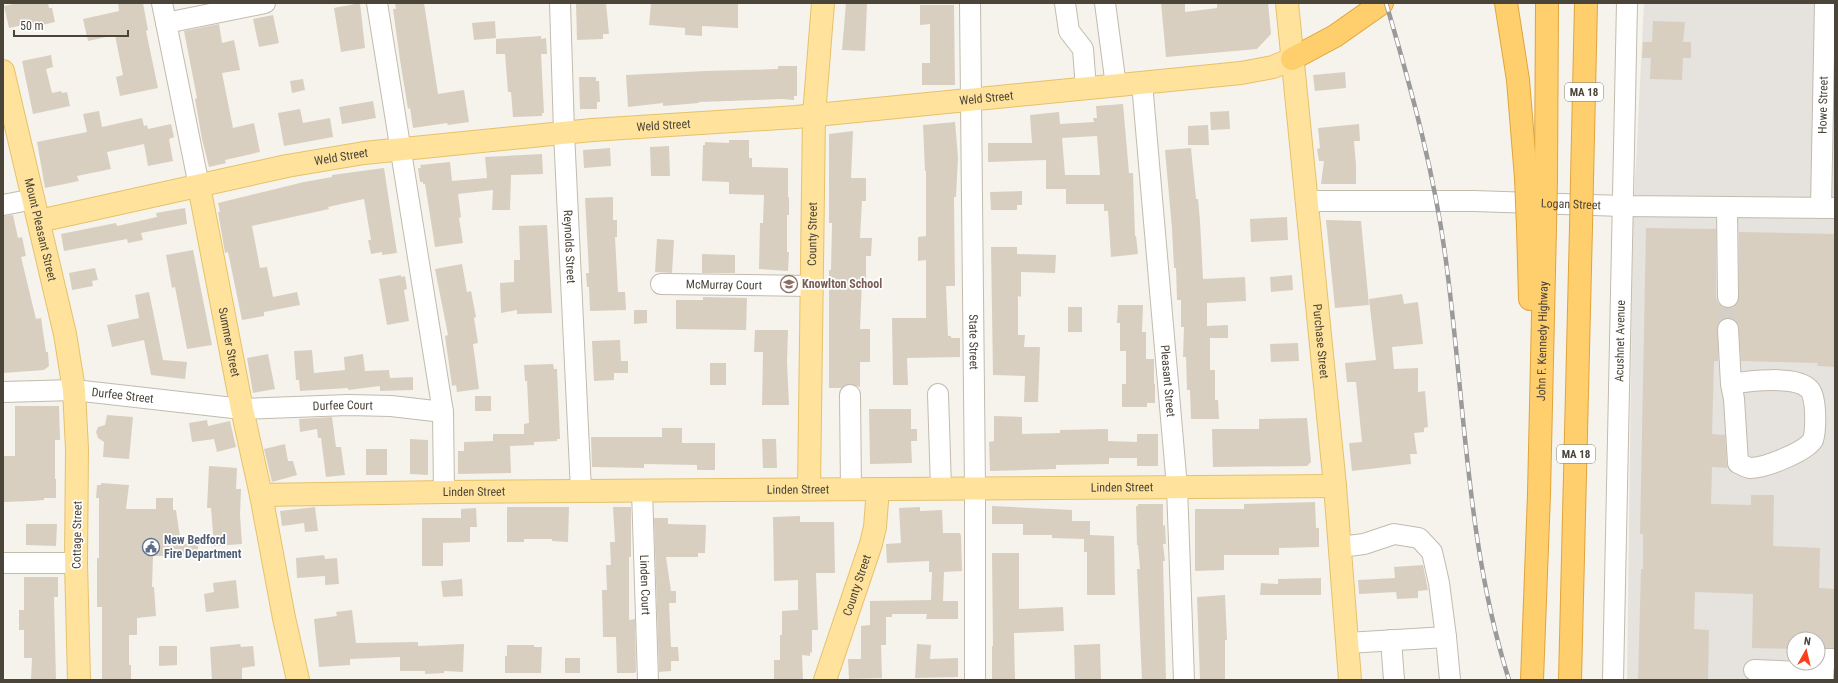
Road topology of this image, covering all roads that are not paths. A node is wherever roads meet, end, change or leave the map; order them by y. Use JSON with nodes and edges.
{"nodes":[{"id":1,"x":162,"y":3,"type":"edge"},
{"id":2,"x":265,"y":3,"type":"edge"},
{"id":3,"x":377,"y":3,"type":"edge"},
{"id":4,"x":560,"y":3,"type":"edge"},
{"id":5,"x":824,"y":3,"type":"edge"},
{"id":6,"x":970,"y":3,"type":"edge"},
{"id":7,"x":1065,"y":3,"type":"edge"},
{"id":8,"x":1105,"y":3,"type":"edge"},
{"id":9,"x":1287,"y":3,"type":"edge"},
{"id":10,"x":1382,"y":3,"type":"edge"},
{"id":11,"x":1506,"y":3,"type":"edge"},
{"id":12,"x":1547,"y":3,"type":"edge"},
{"id":13,"x":1586,"y":3,"type":"edge"},
{"id":14,"x":1627,"y":3,"type":"edge"},
{"id":15,"x":1824,"y":3,"type":"edge"},
{"id":16,"x":166,"y":23,"type":"junction"},
{"id":17,"x":1109,"y":37,"type":"junction"},
{"id":18,"x":1077,"y":41,"type":"junction"},
{"id":19,"x":1292,"y":59,"type":"junction"},
{"id":20,"x":3,"y":71,"type":"edge"},
{"id":21,"x":1829,"y":81,"type":"edge"},
{"id":22,"x":1142,"y":83,"type":"junction"},
{"id":23,"x":1116,"y":86,"type":"junction"},
{"id":24,"x":1086,"y":88,"type":"junction"},
{"id":25,"x":970,"y":100,"type":"junction"},
{"id":26,"x":814,"y":115,"type":"junction"},
{"id":27,"x":564,"y":132,"type":"junction"},
{"id":28,"x":400,"y":149,"type":"junction"},
{"id":29,"x":1828,"y":169,"type":"edge"},
{"id":30,"x":1536,"y":179,"type":"junction"},
{"id":31,"x":199,"y":186,"type":"junction"},
{"id":32,"x":34,"y":199,"type":"junction"},
{"id":33,"x":1306,"y":201,"type":"junction"},
{"id":34,"x":3,"y":206,"type":"edge"},
{"id":35,"x":1623,"y":206,"type":"junction"},
{"id":36,"x":1727,"y":207,"type":"junction"},
{"id":37,"x":1828,"y":208,"type":"edge"},
{"id":38,"x":39,"y":221,"type":"junction"},
{"id":39,"x":661,"y":284,"type":"dead end"},
{"id":40,"x":811,"y":286,"type":"junction"},
{"id":41,"x":1728,"y":297,"type":"tunnel mouth"},
{"id":42,"x":1728,"y":329,"type":"tunnel mouth"},
{"id":43,"x":1731,"y":384,"type":"junction"},
{"id":44,"x":74,"y":390,"type":"junction"},
{"id":45,"x":3,"y":392,"type":"edge"},
{"id":46,"x":938,"y":394,"type":"dead end"},
{"id":47,"x":850,"y":395,"type":"dead end"},
{"id":48,"x":242,"y":409,"type":"junction"},
{"id":49,"x":443,"y":412,"type":"junction"},
{"id":50,"x":1335,"y":486,"type":"junction"},
{"id":51,"x":1178,"y":487,"type":"junction"},
{"id":52,"x":941,"y":488,"type":"junction"},
{"id":53,"x":975,"y":488,"type":"junction"},
{"id":54,"x":809,"y":489,"type":"junction"},
{"id":55,"x":851,"y":489,"type":"junction"},
{"id":56,"x":878,"y":489,"type":"junction"},
{"id":57,"x":642,"y":490,"type":"junction"},
{"id":58,"x":581,"y":491,"type":"junction"},
{"id":59,"x":444,"y":492,"type":"junction"},
{"id":60,"x":261,"y":495,"type":"junction"},
{"id":61,"x":1340,"y":547,"type":"junction"},
{"id":62,"x":3,"y":563,"type":"edge"},
{"id":63,"x":76,"y":563,"type":"junction"},
{"id":64,"x":1446,"y":637,"type":"junction"},
{"id":65,"x":1391,"y":640,"type":"junction"},
{"id":66,"x":1347,"y":643,"type":"junction"},
{"id":67,"x":1754,"y":670,"type":"dead end"},
{"id":68,"x":1827,"y":670,"type":"edge"},
{"id":69,"x":1781,"y":676,"type":"edge"},
{"id":70,"x":79,"y":680,"type":"edge"},
{"id":71,"x":298,"y":680,"type":"edge"},
{"id":72,"x":648,"y":680,"type":"edge"},
{"id":73,"x":825,"y":680,"type":"edge"},
{"id":74,"x":975,"y":680,"type":"edge"},
{"id":75,"x":1184,"y":680,"type":"edge"},
{"id":76,"x":1350,"y":680,"type":"edge"},
{"id":77,"x":1394,"y":680,"type":"edge"},
{"id":78,"x":1450,"y":680,"type":"edge"},
{"id":79,"x":1532,"y":680,"type":"edge"},
{"id":80,"x":1570,"y":680,"type":"edge"},
{"id":81,"x":1613,"y":680,"type":"edge"}],
"edges":[{"from":1,"to":16,"type":"street","name":"Summer Street"},
{"from":2,"to":16,"type":"street"},
{"from":3,"to":28,"type":"street"},
{"from":4,"to":27,"type":"street","name":"Reynolds Street"},
{"from":5,"to":26,"type":"main road","name":"County Street"},
{"from":6,"to":25,"type":"street","name":"State Street"},
{"from":7,"to":18,"type":"street"},
{"from":8,"to":17,"type":"street"},
{"from":9,"to":19,"type":"main road","name":"Purchase Street"},
{"from":10,"to":19,"type":"highway"},
{"from":11,"to":30,"type":"highway"},
{"from":12,"to":30,"type":"highway","name":"John F. Kennedy Highway","number":"MA 18"},
{"from":13,"to":80,"type":"highway","number":"MA 18","bridge":true},
{"from":14,"to":35,"type":"street","name":"Acushnet Avenue"},
{"from":15,"to":21,"type":"street","name":"Howe Street"},
{"from":16,"to":31,"type":"street","name":"Summer Street"},
{"from":17,"to":18,"type":"street"},
{"from":17,"to":23,"type":"street"},
{"from":18,"to":24,"type":"street"},
{"from":19,"to":22,"type":"main road","name":"Weld Street"},
{"from":19,"to":33,"type":"main road","name":"Purchase Street"},
{"from":20,"to":32,"type":"main road","name":"Mount Pleasant Street"},
{"from":21,"to":29,"type":"street","name":"Howe Street"},
{"from":22,"to":23,"type":"main road","name":"Weld Street"},
{"from":22,"to":51,"type":"street","name":"Pleasant Street"},
{"from":23,"to":24,"type":"main road","name":"Weld Street"},
{"from":24,"to":25,"type":"main road","name":"Weld Street"},
{"from":25,"to":26,"type":"main road","name":"Weld Street"},
{"from":25,"to":53,"type":"street","name":"State Street"},
{"from":26,"to":27,"type":"main road","name":"Weld Street"},
{"from":26,"to":40,"type":"main road","name":"County Street"},
{"from":27,"to":28,"type":"main road","name":"Weld Street"},
{"from":27,"to":58,"type":"street","name":"Reynolds Street"},
{"from":28,"to":31,"type":"main road","name":"Weld Street"},
{"from":28,"to":49,"type":"street"},
{"from":29,"to":37,"type":"street","name":"Howe Street"},
{"from":30,"to":79,"type":"highway","name":"John F. Kennedy Highway","number":"MA 18","bridge":true},
{"from":31,"to":38,"type":"main road","name":"Weld Street"},
{"from":31,"to":48,"type":"main road","name":"Summer Street"},
{"from":32,"to":34,"type":"street"},
{"from":32,"to":38,"type":"main road","name":"Mount Pleasant Street"},
{"from":33,"to":35,"type":"street","name":"Logan Street"},
{"from":33,"to":50,"type":"main road","name":"Purchase Street"},
{"from":35,"to":36,"type":"street","name":"Logan Street"},
{"from":35,"to":81,"type":"street","name":"Acushnet Avenue"},
{"from":36,"to":37,"type":"street","name":"Logan Street"},
{"from":36,"to":41,"type":"street"},
{"from":38,"to":44,"type":"main road","name":"Mount Pleasant Street"},
{"from":39,"to":40,"type":"street","name":"McMurray Court"},
{"from":40,"to":54,"type":"main road","name":"County Street"},
{"from":42,"to":43,"type":"street"},
{"from":43,"to":43,"type":"street"},
{"from":44,"to":45,"type":"street","name":"Durfee Street"},
{"from":44,"to":48,"type":"street","name":"Durfee Street"},
{"from":44,"to":63,"type":"main road","name":"Cottage Street"},
{"from":46,"to":52,"type":"street"},
{"from":47,"to":55,"type":"street"},
{"from":48,"to":49,"type":"street","name":"Durfee Court"},
{"from":48,"to":60,"type":"main road","name":"Summer Street"},
{"from":49,"to":59,"type":"street"},
{"from":50,"to":51,"type":"main road","name":"Linden Street"},
{"from":50,"to":61,"type":"main road","name":"Purchase Street"},
{"from":51,"to":53,"type":"main road","name":"Linden Street"},
{"from":51,"to":75,"type":"street","name":"Pleasant Street"},
{"from":52,"to":53,"type":"main road","name":"Linden Street"},
{"from":52,"to":56,"type":"main road","name":"Linden Street"},
{"from":53,"to":74,"type":"street","name":"State Street"},
{"from":54,"to":55,"type":"main road","name":"Linden Street"},
{"from":54,"to":57,"type":"main road","name":"Linden Street"},
{"from":55,"to":56,"type":"main road","name":"Linden Street"},
{"from":56,"to":73,"type":"main road","name":"County Street"},
{"from":57,"to":58,"type":"main road","name":"Linden Street"},
{"from":57,"to":72,"type":"street","name":"Linden Court"},
{"from":58,"to":59,"type":"main road","name":"Linden Street"},
{"from":59,"to":60,"type":"main road","name":"Linden Street"},
{"from":60,"to":71,"type":"main road","name":"Summer Street"},
{"from":61,"to":64,"type":"street"},
{"from":61,"to":66,"type":"main road","name":"Purchase Street"},
{"from":62,"to":63,"type":"street"},
{"from":63,"to":70,"type":"main road","name":"Cottage Street"},
{"from":64,"to":65,"type":"street"},
{"from":64,"to":78,"type":"street"},
{"from":65,"to":66,"type":"street"},
{"from":65,"to":77,"type":"street"},
{"from":66,"to":76,"type":"main road","name":"Purchase Street"},
{"from":67,"to":69,"type":"street"},
{"from":68,"to":69,"type":"street"}]}
